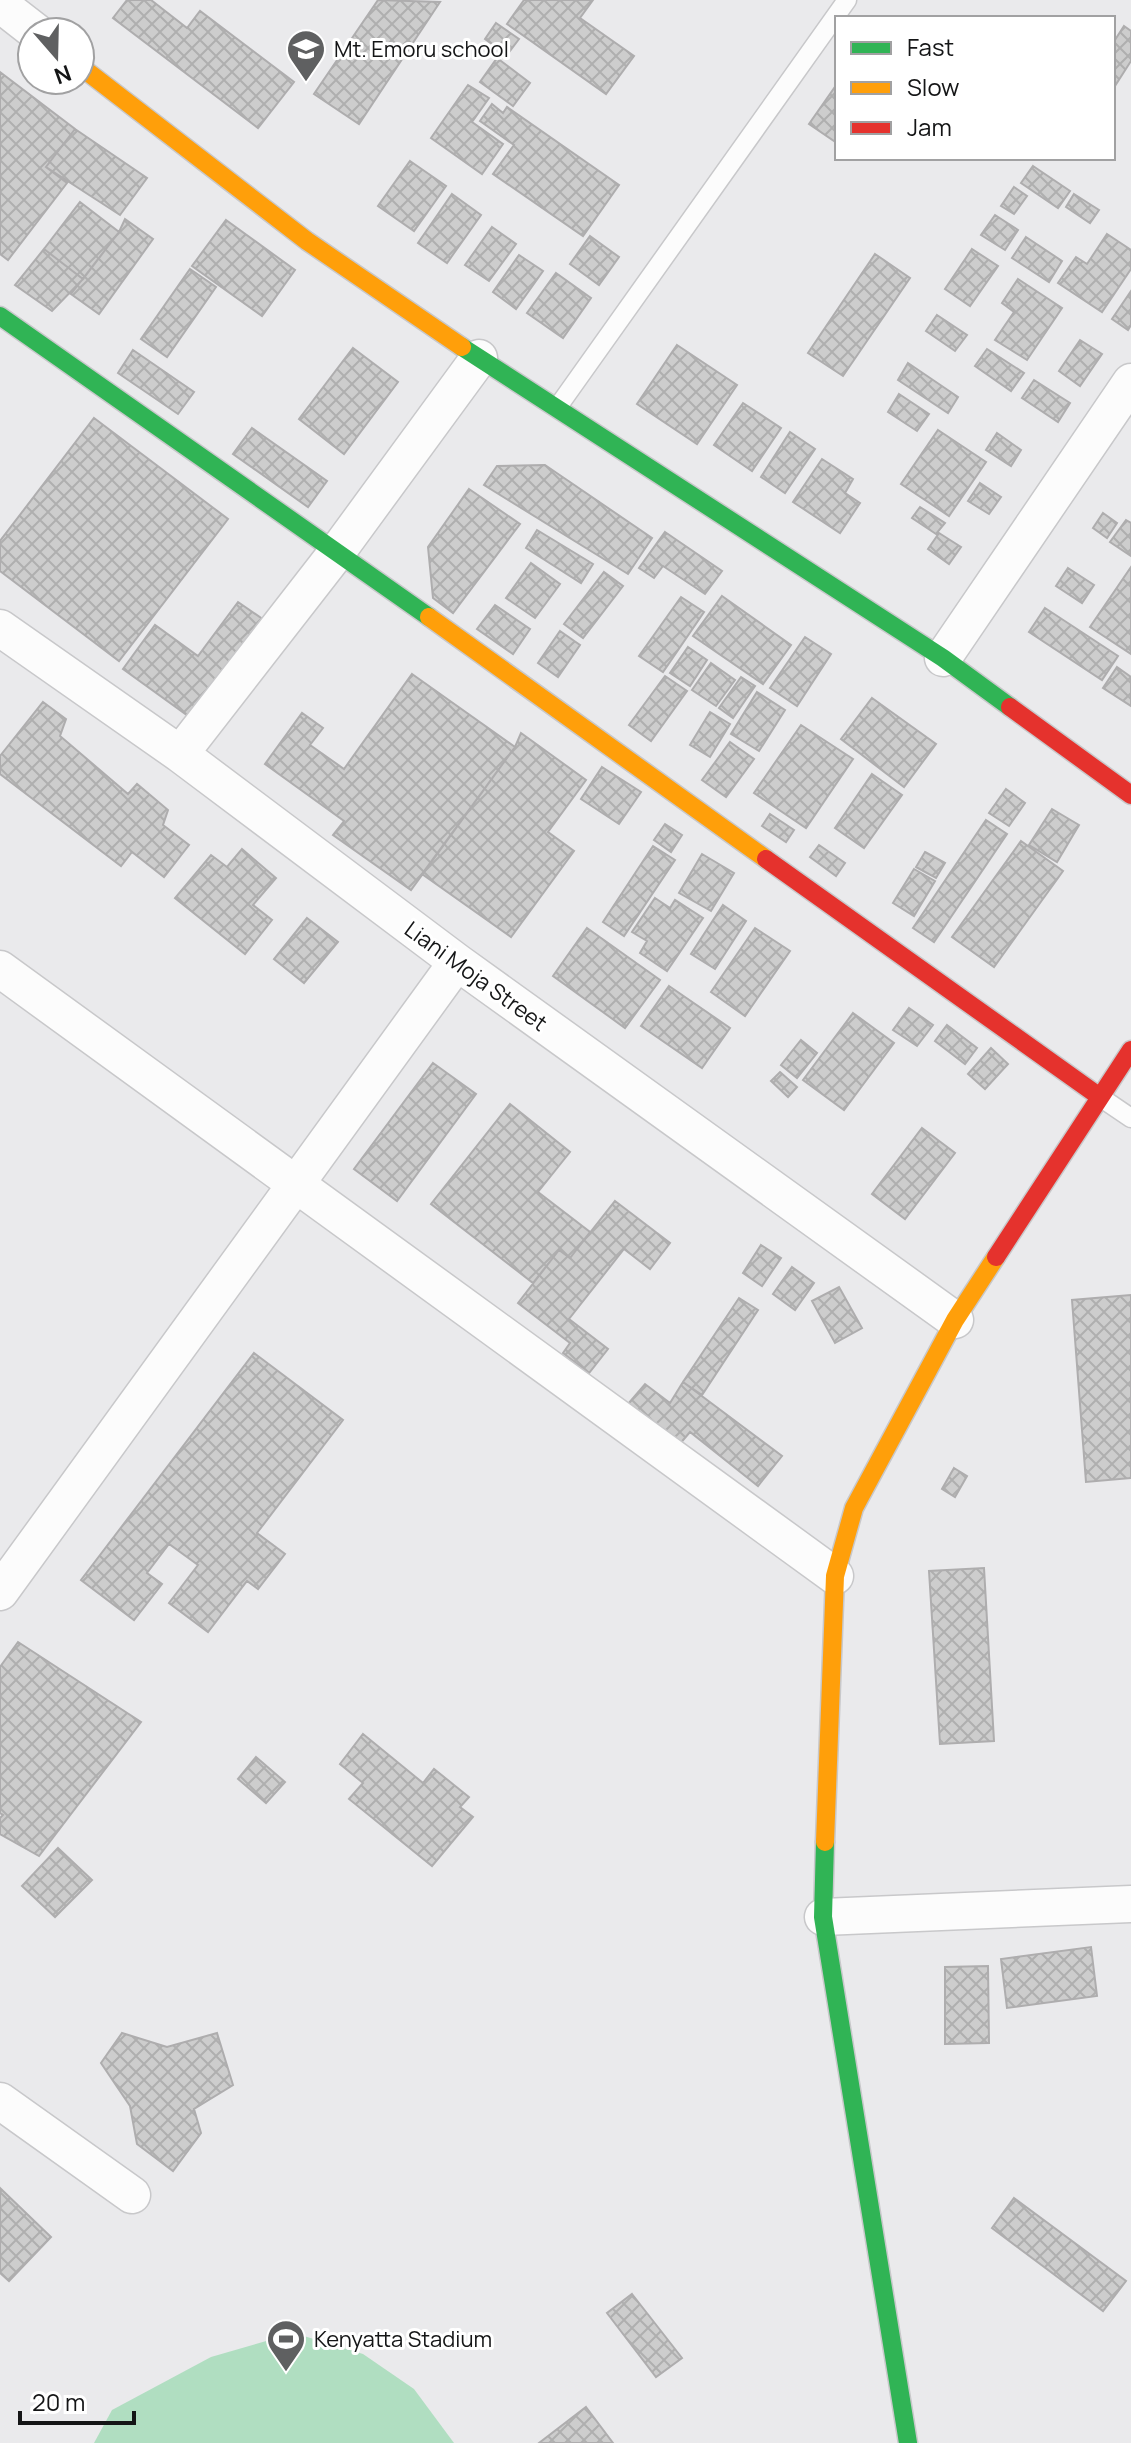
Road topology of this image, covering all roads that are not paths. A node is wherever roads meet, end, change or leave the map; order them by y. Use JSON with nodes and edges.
{"nodes":[{"id":1,"x":0,"y":4,"type":"edge"},
{"id":2,"x":16,"y":16,"type":"edge"},
{"id":3,"x":835,"y":17,"type":"edge"},
{"id":4,"x":96,"y":78,"type":"edge"},
{"id":5,"x":0,"y":316,"type":"edge"},
{"id":6,"x":479,"y":358,"type":"junction"},
{"id":7,"x":1131,"y":382,"type":"edge"},
{"id":8,"x":557,"y":408,"type":"junction"},
{"id":9,"x":337,"y":552,"type":"junction"},
{"id":10,"x":0,"y":628,"type":"edge"},
{"id":11,"x":943,"y":658,"type":"junction"},
{"id":12,"x":180,"y":754,"type":"junction"},
{"id":13,"x":1131,"y":795,"type":"edge"},
{"id":14,"x":457,"y":962,"type":"junction"},
{"id":15,"x":0,"y":969,"type":"edge"},
{"id":16,"x":1131,"y":1050,"type":"edge"},
{"id":17,"x":1100,"y":1097,"type":"junction"},
{"id":18,"x":1131,"y":1118,"type":"edge"},
{"id":19,"x":297,"y":1182,"type":"junction"},
{"id":20,"x":955,"y":1320,"type":"junction"},
{"id":21,"x":835,"y":1576,"type":"junction"},
{"id":22,"x":0,"y":1592,"type":"edge"},
{"id":23,"x":1131,"y":1904,"type":"edge"},
{"id":24,"x":823,"y":1917,"type":"junction"},
{"id":25,"x":0,"y":2101,"type":"edge"},
{"id":26,"x":132,"y":2195,"type":"dead end"},
{"id":27,"x":908,"y":2443,"type":"edge"}],
"edges":[{"from":1,"to":2,"type":"street"},
{"from":3,"to":8,"type":"lane"},
{"from":4,"to":6,"type":"street"},
{"from":5,"to":9,"type":"street"},
{"from":6,"to":8,"type":"street"},
{"from":6,"to":9,"type":"street"},
{"from":7,"to":11,"type":"street"},
{"from":8,"to":11,"type":"street"},
{"from":9,"to":12,"type":"street"},
{"from":9,"to":17,"type":"street"},
{"from":10,"to":12,"type":"street","name":"Liani Moja Street"},
{"from":11,"to":13,"type":"street"},
{"from":12,"to":14,"type":"street","name":"Liani Moja Street"},
{"from":14,"to":19,"type":"street"},
{"from":14,"to":20,"type":"street","name":"Liani Moja Street"},
{"from":15,"to":19,"type":"street"},
{"from":16,"to":17,"type":"street"},
{"from":17,"to":18,"type":"lane"},
{"from":17,"to":20,"type":"street"},
{"from":19,"to":21,"type":"street"},
{"from":19,"to":22,"type":"street"},
{"from":20,"to":21,"type":"street"},
{"from":21,"to":24,"type":"street"},
{"from":23,"to":24,"type":"street"},
{"from":24,"to":27,"type":"street"},
{"from":25,"to":26,"type":"street"}]}
